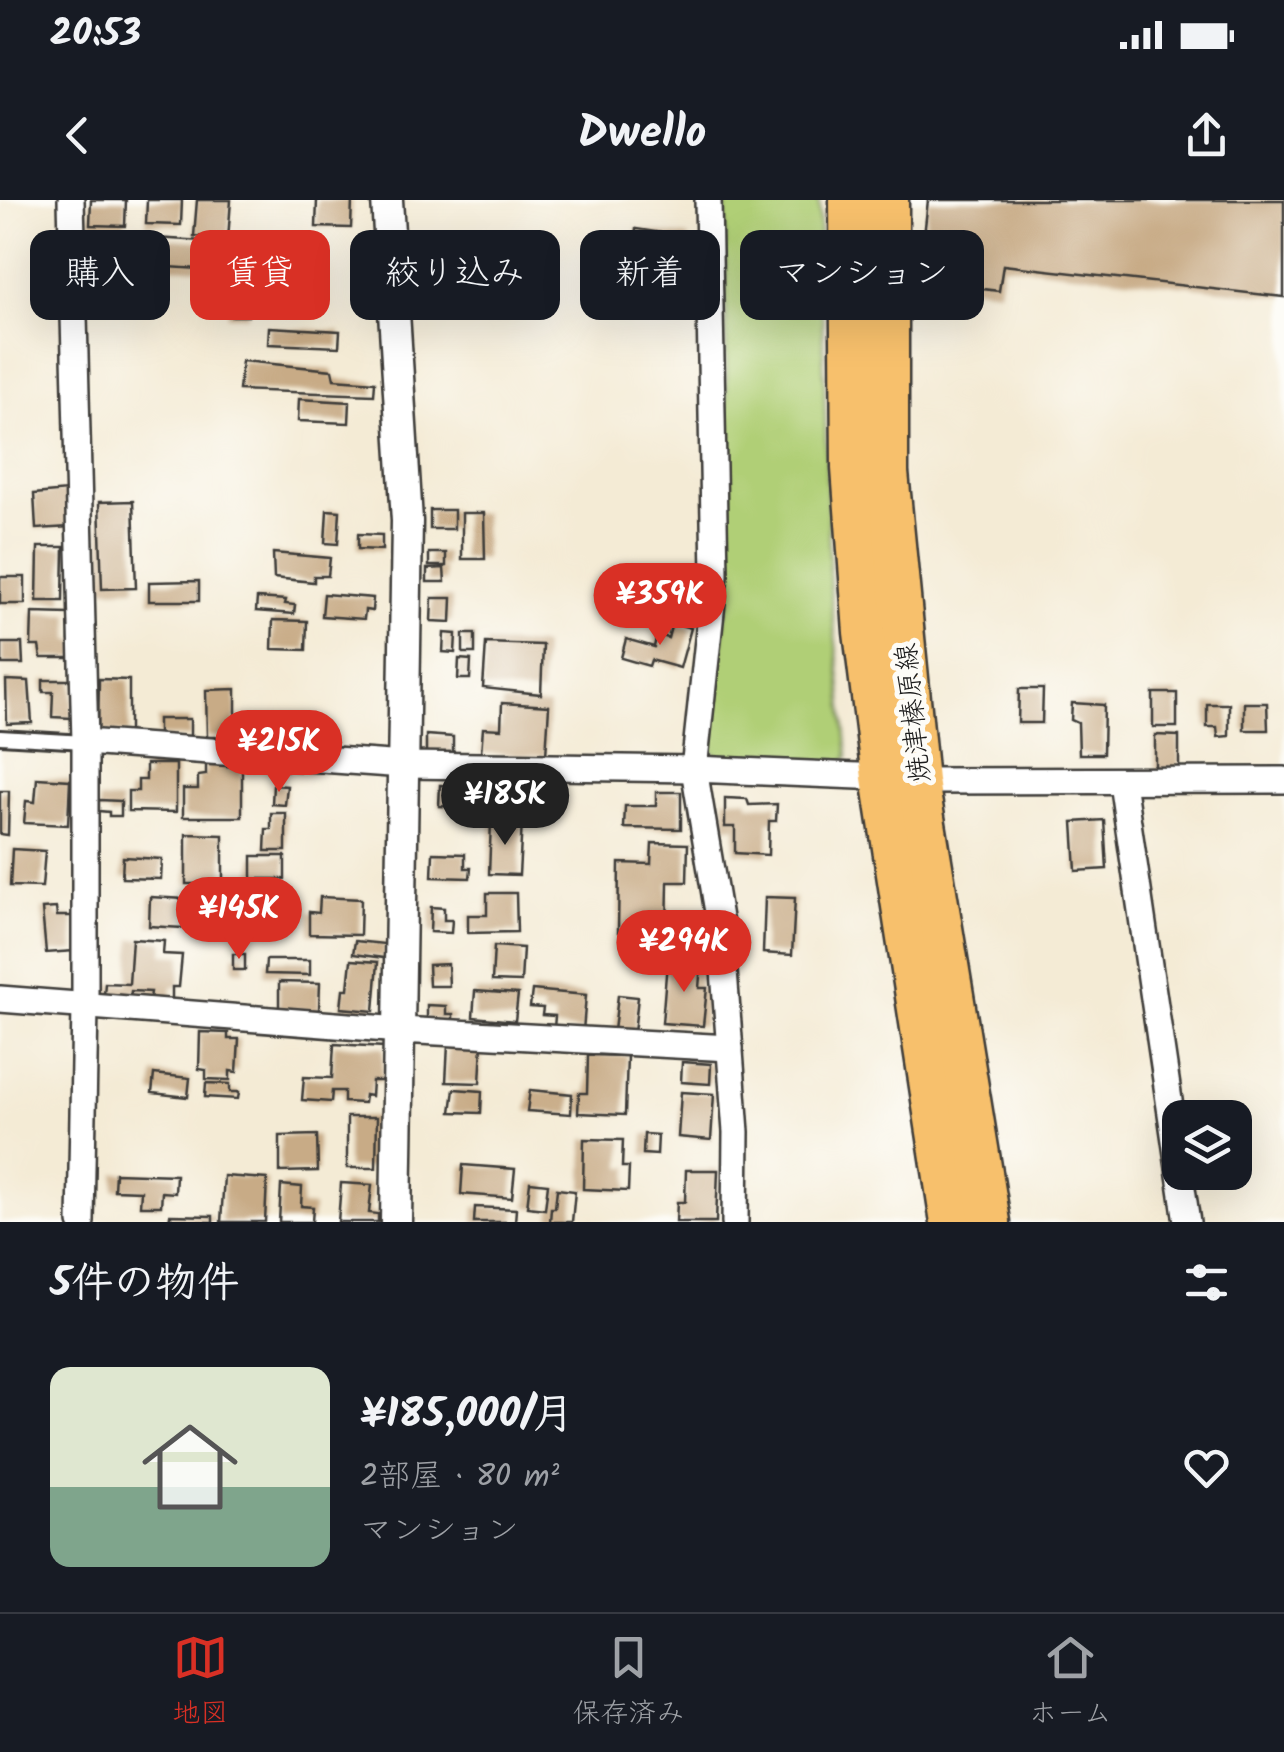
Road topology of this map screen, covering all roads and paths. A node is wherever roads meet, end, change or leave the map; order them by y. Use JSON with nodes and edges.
{"nodes":[{"id":1,"x":71,"y":200,"type":"edge"},
{"id":2,"x":388,"y":200,"type":"edge"},
{"id":3,"x":708,"y":200,"type":"edge"},
{"id":4,"x":850,"y":200,"type":"edge"},
{"id":5,"x":888,"y":200,"type":"edge"},
{"id":6,"x":618,"y":572,"type":"dead end"},
{"id":7,"x":715,"y":575,"type":"junction"},
{"id":8,"x":0,"y":736,"type":"edge"},
{"id":9,"x":85,"y":742,"type":"junction"},
{"id":10,"x":404,"y":765,"type":"junction"},
{"id":11,"x":694,"y":769,"type":"junction"},
{"id":12,"x":900,"y":779,"type":"junction"},
{"id":13,"x":1284,"y":780,"type":"edge"},
{"id":14,"x":1122,"y":782,"type":"junction"},
{"id":15,"x":0,"y":999,"type":"edge"},
{"id":16,"x":85,"y":1007,"type":"junction"},
{"id":17,"x":400,"y":1030,"type":"junction"},
{"id":18,"x":730,"y":1048,"type":"junction"},
{"id":19,"x":81,"y":1222,"type":"edge"},
{"id":20,"x":396,"y":1222,"type":"edge"},
{"id":21,"x":734,"y":1222,"type":"edge"},
{"id":22,"x":951,"y":1222,"type":"edge"},
{"id":23,"x":990,"y":1222,"type":"edge"},
{"id":24,"x":1187,"y":1222,"type":"edge"}],
"edges":[{"from":1,"to":9,"type":"street"},
{"from":2,"to":10,"type":"street"},
{"from":3,"to":7,"type":"street"},
{"from":4,"to":12,"type":"main road","name":"焼津榛原線"},
{"from":5,"to":12,"type":"main road","name":"焼津榛原線"},
{"from":6,"to":7,"type":"lane"},
{"from":7,"to":11,"type":"street"},
{"from":8,"to":9,"type":"lane"},
{"from":9,"to":10,"type":"street"},
{"from":9,"to":16,"type":"street"},
{"from":10,"to":11,"type":"street"},
{"from":10,"to":17,"type":"street"},
{"from":11,"to":12,"type":"street"},
{"from":11,"to":18,"type":"street"},
{"from":12,"to":14,"type":"street"},
{"from":12,"to":22,"type":"main road","name":"焼津榛原線"},
{"from":12,"to":23,"type":"main road","name":"焼津榛原線"},
{"from":13,"to":14,"type":"street"},
{"from":14,"to":24,"type":"street"},
{"from":15,"to":16,"type":"street"},
{"from":16,"to":17,"type":"street"},
{"from":16,"to":19,"type":"street"},
{"from":17,"to":18,"type":"street"},
{"from":17,"to":20,"type":"street"},
{"from":18,"to":21,"type":"street"}]}
